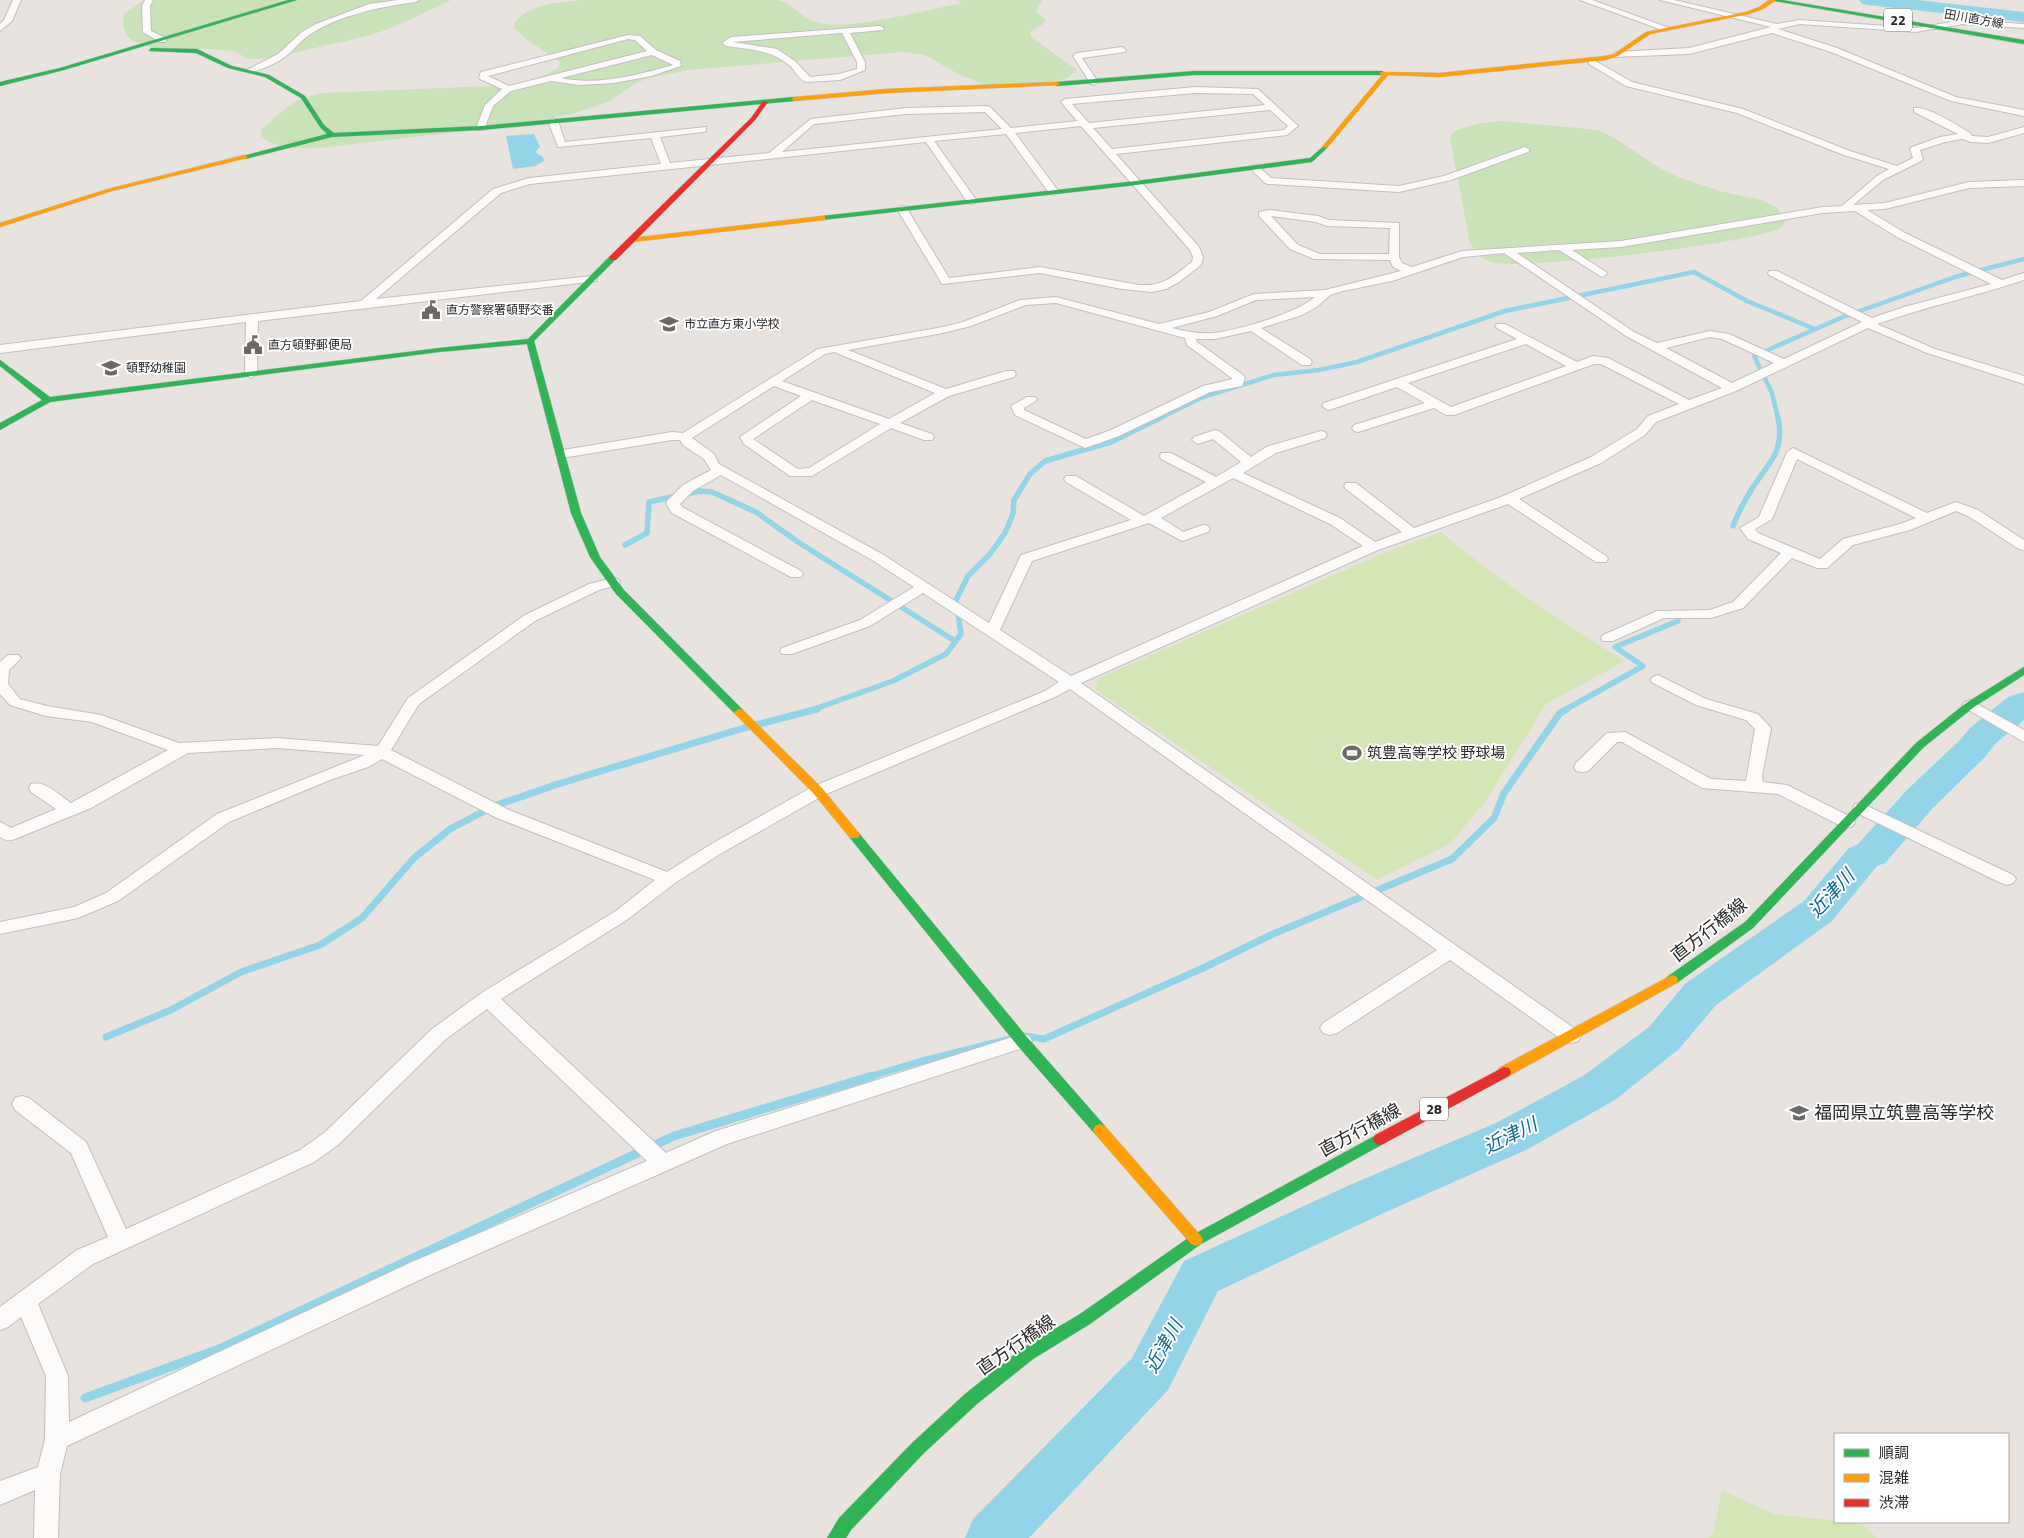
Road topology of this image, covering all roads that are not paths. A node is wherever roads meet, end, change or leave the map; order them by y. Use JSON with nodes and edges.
{"nodes":[{"id":1,"x":17,"y":0,"type":"edge"},
{"id":2,"x":149,"y":0,"type":"edge"},
{"id":3,"x":294,"y":0,"type":"edge"},
{"id":4,"x":415,"y":0,"type":"edge"},
{"id":5,"x":1584,"y":0,"type":"edge"},
{"id":6,"x":1664,"y":0,"type":"edge"},
{"id":7,"x":1772,"y":0,"type":"edge"},
{"id":8,"x":1786,"y":0,"type":"edge"},
{"id":9,"x":1734,"y":16,"type":"junction"},
{"id":10,"x":1939,"y":26,"type":"junction"},
{"id":11,"x":2024,"y":26,"type":"edge"},
{"id":12,"x":880,"y":28,"type":"dead end"},
{"id":13,"x":1775,"y":28,"type":"junction"},
{"id":14,"x":0,"y":29,"type":"edge"},
{"id":15,"x":1668,"y":29,"type":"junction"},
{"id":16,"x":845,"y":30,"type":"junction"},
{"id":17,"x":163,"y":40,"type":"junction"},
{"id":18,"x":2024,"y":41,"type":"edge"},
{"id":19,"x":128,"y":50,"type":"junction"},
{"id":20,"x":1122,"y":50,"type":"dead end"},
{"id":21,"x":653,"y":52,"type":"junction"},
{"id":22,"x":1616,"y":55,"type":"junction"},
{"id":23,"x":1592,"y":62,"type":"dead end"},
{"id":24,"x":249,"y":71,"type":"junction"},
{"id":25,"x":1387,"y":73,"type":"junction"},
{"id":26,"x":840,"y":77,"type":"junction"},
{"id":27,"x":551,"y":78,"type":"junction"},
{"id":28,"x":1094,"y":82,"type":"junction"},
{"id":29,"x":0,"y":84,"type":"edge"},
{"id":30,"x":508,"y":89,"type":"junction"},
{"id":31,"x":853,"y":94,"type":"junction"},
{"id":32,"x":765,"y":102,"type":"junction"},
{"id":33,"x":1272,"y":107,"type":"junction"},
{"id":34,"x":1917,"y":110,"type":"dead end"},
{"id":35,"x":2024,"y":112,"type":"edge"},
{"id":36,"x":553,"y":121,"type":"junction"},
{"id":37,"x":1085,"y":125,"type":"junction"},
{"id":38,"x":481,"y":128,"type":"junction"},
{"id":39,"x":703,"y":129,"type":"dead end"},
{"id":40,"x":1008,"y":130,"type":"junction"},
{"id":41,"x":2024,"y":130,"type":"edge"},
{"id":42,"x":332,"y":135,"type":"junction"},
{"id":43,"x":655,"y":135,"type":"junction"},
{"id":44,"x":1963,"y":136,"type":"junction"},
{"id":45,"x":928,"y":138,"type":"junction"},
{"id":46,"x":1525,"y":150,"type":"dead end"},
{"id":47,"x":1110,"y":152,"type":"junction"},
{"id":48,"x":771,"y":156,"type":"junction"},
{"id":49,"x":710,"y":162,"type":"junction"},
{"id":50,"x":666,"y":166,"type":"junction"},
{"id":51,"x":1254,"y":168,"type":"junction"},
{"id":52,"x":1898,"y":169,"type":"junction"},
{"id":53,"x":1136,"y":183,"type":"junction"},
{"id":54,"x":2024,"y":183,"type":"edge"},
{"id":55,"x":1054,"y":192,"type":"junction"},
{"id":56,"x":972,"y":201,"type":"junction"},
{"id":57,"x":902,"y":209,"type":"junction"},
{"id":58,"x":1855,"y":209,"type":"junction"},
{"id":59,"x":0,"y":225,"type":"edge"},
{"id":60,"x":632,"y":240,"type":"junction"},
{"id":61,"x":1562,"y":248,"type":"junction"},
{"id":62,"x":1506,"y":250,"type":"junction"},
{"id":63,"x":1394,"y":257,"type":"junction"},
{"id":64,"x":1411,"y":271,"type":"junction"},
{"id":65,"x":1773,"y":273,"type":"dead end"},
{"id":66,"x":1602,"y":274,"type":"dead end"},
{"id":67,"x":2024,"y":276,"type":"edge"},
{"id":68,"x":592,"y":278,"type":"junction"},
{"id":69,"x":2002,"y":284,"type":"junction"},
{"id":70,"x":1326,"y":293,"type":"junction"},
{"id":71,"x":364,"y":304,"type":"junction"},
{"id":72,"x":252,"y":318,"type":"junction"},
{"id":73,"x":1869,"y":323,"type":"junction"},
{"id":74,"x":1501,"y":326,"type":"dead end"},
{"id":75,"x":1252,"y":327,"type":"junction"},
{"id":76,"x":1162,"y":328,"type":"junction"},
{"id":77,"x":1190,"y":336,"type":"junction"},
{"id":78,"x":1526,"y":340,"type":"junction"},
{"id":79,"x":530,"y":341,"type":"junction"},
{"id":80,"x":1656,"y":347,"type":"junction"},
{"id":81,"x":833,"y":348,"type":"junction"},
{"id":82,"x":0,"y":349,"type":"edge"},
{"id":83,"x":0,"y":362,"type":"edge"},
{"id":84,"x":1306,"y":362,"type":"dead end"},
{"id":85,"x":1783,"y":363,"type":"junction"},
{"id":86,"x":1576,"y":366,"type":"junction"},
{"id":87,"x":251,"y":374,"type":"junction"},
{"id":88,"x":1010,"y":374,"type":"dead end"},
{"id":89,"x":2024,"y":380,"type":"edge"},
{"id":90,"x":773,"y":382,"type":"junction"},
{"id":91,"x":1399,"y":383,"type":"junction"},
{"id":92,"x":1732,"y":388,"type":"junction"},
{"id":93,"x":945,"y":393,"type":"junction"},
{"id":94,"x":811,"y":395,"type":"junction"},
{"id":95,"x":48,"y":400,"type":"junction"},
{"id":96,"x":1031,"y":400,"type":"dead end"},
{"id":97,"x":1434,"y":404,"type":"junction"},
{"id":98,"x":1689,"y":405,"type":"junction"},
{"id":99,"x":1328,"y":406,"type":"dead end"},
{"id":100,"x":890,"y":424,"type":"junction"},
{"id":101,"x":0,"y":427,"type":"edge"},
{"id":102,"x":1358,"y":428,"type":"dead end"},
{"id":103,"x":1321,"y":435,"type":"dead end"},
{"id":104,"x":928,"y":436,"type":"dead end"},
{"id":105,"x":686,"y":437,"type":"junction"},
{"id":106,"x":1198,"y":440,"type":"dead end"},
{"id":107,"x":562,"y":454,"type":"junction"},
{"id":108,"x":1166,"y":456,"type":"dead end"},
{"id":109,"x":1250,"y":463,"type":"junction"},
{"id":110,"x":721,"y":470,"type":"junction"},
{"id":111,"x":1233,"y":473,"type":"junction"},
{"id":112,"x":1070,"y":479,"type":"dead end"},
{"id":113,"x":1216,"y":482,"type":"junction"},
{"id":114,"x":1351,"y":486,"type":"dead end"},
{"id":115,"x":1509,"y":499,"type":"junction"},
{"id":116,"x":1927,"y":518,"type":"junction"},
{"id":117,"x":1147,"y":519,"type":"junction"},
{"id":118,"x":1202,"y":529,"type":"dead end"},
{"id":119,"x":1412,"y":533,"type":"junction"},
{"id":120,"x":2024,"y":546,"type":"edge"},
{"id":121,"x":1374,"y":547,"type":"junction"},
{"id":122,"x":1790,"y":552,"type":"junction"},
{"id":123,"x":1601,"y":559,"type":"dead end"},
{"id":124,"x":796,"y":574,"type":"dead end"},
{"id":125,"x":613,"y":582,"type":"junction"},
{"id":126,"x":924,"y":588,"type":"junction"},
{"id":127,"x":992,"y":631,"type":"junction"},
{"id":128,"x":1608,"y":638,"type":"dead end"},
{"id":129,"x":786,"y":652,"type":"dead end"},
{"id":130,"x":13,"y":658,"type":"dead end"},
{"id":131,"x":2024,"y":670,"type":"edge"},
{"id":132,"x":1658,"y":680,"type":"dead end"},
{"id":133,"x":1070,"y":682,"type":"junction"},
{"id":134,"x":1971,"y":705,"type":"junction"},
{"id":135,"x":2019,"y":730,"type":"edge"},
{"id":136,"x":184,"y":748,"type":"junction"},
{"id":137,"x":382,"y":752,"type":"junction"},
{"id":138,"x":1582,"y":767,"type":"dead end"},
{"id":139,"x":1755,"y":787,"type":"junction"},
{"id":140,"x":38,"y":788,"type":"dead end"},
{"id":141,"x":818,"y":791,"type":"junction"},
{"id":142,"x":1861,"y":808,"type":"junction"},
{"id":143,"x":69,"y":810,"type":"junction"},
{"id":144,"x":1847,"y":822,"type":"junction"},
{"id":145,"x":0,"y":828,"type":"edge"},
{"id":146,"x":669,"y":879,"type":"junction"},
{"id":147,"x":2007,"y":879,"type":"dead end"},
{"id":148,"x":0,"y":928,"type":"edge"},
{"id":149,"x":1451,"y":950,"type":"junction"},
{"id":150,"x":490,"y":997,"type":"junction"},
{"id":151,"x":1330,"y":1028,"type":"dead end"},
{"id":152,"x":1571,"y":1036,"type":"junction"},
{"id":153,"x":1022,"y":1041,"type":"junction"},
{"id":154,"x":22,"y":1104,"type":"dead end"},
{"id":155,"x":663,"y":1163,"type":"junction"},
{"id":156,"x":1196,"y":1240,"type":"junction"},
{"id":157,"x":122,"y":1241,"type":"junction"},
{"id":158,"x":26,"y":1301,"type":"junction"},
{"id":159,"x":0,"y":1320,"type":"edge"},
{"id":160,"x":57,"y":1439,"type":"junction"},
{"id":161,"x":48,"y":1474,"type":"junction"},
{"id":162,"x":0,"y":1493,"type":"edge"},
{"id":163,"x":46,"y":1538,"type":"edge"},
{"id":164,"x":836,"y":1538,"type":"edge"}],
"edges":[{"from":1,"to":14,"type":"street"},
{"from":2,"to":17,"type":"street"},
{"from":3,"to":17,"type":"street"},
{"from":4,"to":24,"type":"street"},
{"from":5,"to":15,"type":"street"},
{"from":6,"to":9,"type":"street"},
{"from":7,"to":9,"type":"street"},
{"from":7,"to":10,"type":"street","name":"田川直方線","number":"22"},
{"from":8,"to":10,"type":"street","name":"田川直方線","number":"22"},
{"from":9,"to":13,"type":"street"},
{"from":9,"to":15,"type":"street"},
{"from":10,"to":11,"type":"street"},
{"from":10,"to":13,"type":"street"},
{"from":10,"to":18,"type":"street","name":"田川直方線","number":"22"},
{"from":12,"to":16,"type":"street"},
{"from":13,"to":22,"type":"street"},
{"from":13,"to":35,"type":"street"},
{"from":15,"to":22,"type":"street"},
{"from":16,"to":26,"type":"street"},
{"from":16,"to":26,"type":"street"},
{"from":17,"to":19,"type":"street"},
{"from":19,"to":24,"type":"street"},
{"from":19,"to":29,"type":"street"},
{"from":20,"to":28,"type":"street"},
{"from":21,"to":27,"type":"street"},
{"from":21,"to":27,"type":"street"},
{"from":21,"to":30,"type":"street"},
{"from":22,"to":25,"type":"street"},
{"from":23,"to":52,"type":"street"},
{"from":24,"to":42,"type":"street"},
{"from":25,"to":28,"type":"street"},
{"from":25,"to":51,"type":"street"},
{"from":26,"to":31,"type":"street"},
{"from":27,"to":30,"type":"street"},
{"from":28,"to":31,"type":"street"},
{"from":30,"to":38,"type":"street"},
{"from":31,"to":32,"type":"street"},
{"from":32,"to":36,"type":"street"},
{"from":32,"to":49,"type":"street"},
{"from":33,"to":37,"type":"street"},
{"from":33,"to":37,"type":"street"},
{"from":33,"to":47,"type":"street"},
{"from":34,"to":44,"type":"street"},
{"from":36,"to":38,"type":"street"},
{"from":36,"to":43,"type":"street"},
{"from":37,"to":40,"type":"street"},
{"from":37,"to":47,"type":"street"},
{"from":38,"to":42,"type":"street"},
{"from":39,"to":43,"type":"street"},
{"from":40,"to":45,"type":"street"},
{"from":40,"to":48,"type":"street"},
{"from":40,"to":55,"type":"street"},
{"from":41,"to":44,"type":"street"},
{"from":42,"to":59,"type":"street"},
{"from":43,"to":50,"type":"street"},
{"from":44,"to":52,"type":"street"},
{"from":45,"to":48,"type":"street"},
{"from":45,"to":56,"type":"street"},
{"from":46,"to":51,"type":"street"},
{"from":47,"to":53,"type":"street"},
{"from":48,"to":49,"type":"street"},
{"from":49,"to":50,"type":"street"},
{"from":49,"to":60,"type":"street"},
{"from":50,"to":71,"type":"street"},
{"from":51,"to":53,"type":"street"},
{"from":52,"to":58,"type":"street"},
{"from":53,"to":55,"type":"street"},
{"from":53,"to":57,"type":"street"},
{"from":54,"to":58,"type":"street"},
{"from":55,"to":56,"type":"street"},
{"from":56,"to":57,"type":"street"},
{"from":57,"to":60,"type":"street"},
{"from":58,"to":61,"type":"street"},
{"from":58,"to":69,"type":"street"},
{"from":60,"to":68,"type":"street"},
{"from":61,"to":62,"type":"street"},
{"from":61,"to":66,"type":"street"},
{"from":62,"to":64,"type":"street"},
{"from":62,"to":80,"type":"street"},
{"from":63,"to":63,"type":"street"},
{"from":63,"to":64,"type":"street"},
{"from":64,"to":70,"type":"street"},
{"from":65,"to":73,"type":"street"},
{"from":67,"to":69,"type":"street"},
{"from":68,"to":71,"type":"street"},
{"from":68,"to":79,"type":"street"},
{"from":69,"to":73,"type":"street"},
{"from":70,"to":75,"type":"street"},
{"from":70,"to":76,"type":"street"},
{"from":71,"to":72,"type":"street"},
{"from":72,"to":82,"type":"street"},
{"from":72,"to":87,"type":"street"},
{"from":73,"to":85,"type":"street"},
{"from":73,"to":89,"type":"street"},
{"from":74,"to":78,"type":"street"},
{"from":75,"to":77,"type":"street"},
{"from":75,"to":84,"type":"street"},
{"from":76,"to":77,"type":"street"},
{"from":76,"to":81,"type":"street"},
{"from":77,"to":96,"type":"street"},
{"from":78,"to":86,"type":"street"},
{"from":78,"to":91,"type":"street"},
{"from":79,"to":87,"type":"street"},
{"from":79,"to":107,"type":"street"},
{"from":80,"to":85,"type":"street"},
{"from":80,"to":92,"type":"street"},
{"from":81,"to":90,"type":"street"},
{"from":81,"to":93,"type":"street"},
{"from":83,"to":95,"type":"street"},
{"from":85,"to":92,"type":"street"},
{"from":86,"to":97,"type":"street"},
{"from":86,"to":98,"type":"street"},
{"from":87,"to":95,"type":"street"},
{"from":88,"to":93,"type":"street"},
{"from":90,"to":94,"type":"street"},
{"from":90,"to":105,"type":"street"},
{"from":91,"to":97,"type":"street"},
{"from":91,"to":99,"type":"street"},
{"from":92,"to":98,"type":"street"},
{"from":93,"to":100,"type":"street"},
{"from":94,"to":100,"type":"street"},
{"from":94,"to":100,"type":"street"},
{"from":95,"to":101,"type":"street"},
{"from":97,"to":102,"type":"street"},
{"from":98,"to":115,"type":"street"},
{"from":100,"to":104,"type":"street"},
{"from":103,"to":109,"type":"street"},
{"from":105,"to":107,"type":"street"},
{"from":105,"to":110,"type":"street"},
{"from":106,"to":109,"type":"street"},
{"from":107,"to":125,"type":"street"},
{"from":108,"to":113,"type":"street"},
{"from":109,"to":111,"type":"street"},
{"from":110,"to":124,"type":"street"},
{"from":110,"to":126,"type":"street"},
{"from":111,"to":113,"type":"street"},
{"from":111,"to":121,"type":"street"},
{"from":112,"to":117,"type":"street"},
{"from":113,"to":117,"type":"street"},
{"from":114,"to":119,"type":"street"},
{"from":115,"to":119,"type":"street"},
{"from":115,"to":123,"type":"street"},
{"from":116,"to":120,"type":"street"},
{"from":116,"to":122,"type":"street"},
{"from":116,"to":122,"type":"street"},
{"from":117,"to":118,"type":"street"},
{"from":117,"to":127,"type":"street"},
{"from":119,"to":121,"type":"street"},
{"from":121,"to":133,"type":"street"},
{"from":122,"to":128,"type":"street"},
{"from":125,"to":137,"type":"street"},
{"from":125,"to":141,"type":"street"},
{"from":126,"to":127,"type":"street"},
{"from":126,"to":129,"type":"street"},
{"from":127,"to":133,"type":"street"},
{"from":130,"to":136,"type":"street"},
{"from":131,"to":134,"type":"street","name":"直方行橋線","number":"28"},
{"from":132,"to":139,"type":"street"},
{"from":133,"to":141,"type":"street"},
{"from":133,"to":149,"type":"street"},
{"from":134,"to":135,"type":"street"},
{"from":134,"to":142,"type":"street","name":"直方行橋線","number":"28"},
{"from":136,"to":137,"type":"street"},
{"from":136,"to":143,"type":"street"},
{"from":137,"to":146,"type":"street"},
{"from":137,"to":148,"type":"street"},
{"from":138,"to":139,"type":"street"},
{"from":139,"to":144,"type":"street"},
{"from":140,"to":143,"type":"street"},
{"from":141,"to":146,"type":"street"},
{"from":141,"to":153,"type":"street"},
{"from":142,"to":144,"type":"street","name":"直方行橋線","number":"28"},
{"from":142,"to":147,"type":"street"},
{"from":143,"to":145,"type":"street"},
{"from":144,"to":152,"type":"street","name":"直方行橋線","number":"28"},
{"from":146,"to":150,"type":"street"},
{"from":149,"to":151,"type":"street"},
{"from":149,"to":152,"type":"street"},
{"from":150,"to":155,"type":"street"},
{"from":150,"to":157,"type":"street"},
{"from":152,"to":156,"type":"street","name":"直方行橋線","number":"28"},
{"from":153,"to":155,"type":"street"},
{"from":153,"to":156,"type":"street"},
{"from":154,"to":157,"type":"street"},
{"from":155,"to":160,"type":"street"},
{"from":156,"to":164,"type":"street","name":"直方行橋線","number":"28"},
{"from":157,"to":158,"type":"street"},
{"from":158,"to":159,"type":"street"},
{"from":158,"to":160,"type":"street"},
{"from":160,"to":161,"type":"street"},
{"from":161,"to":162,"type":"street"},
{"from":161,"to":163,"type":"street"}]}
